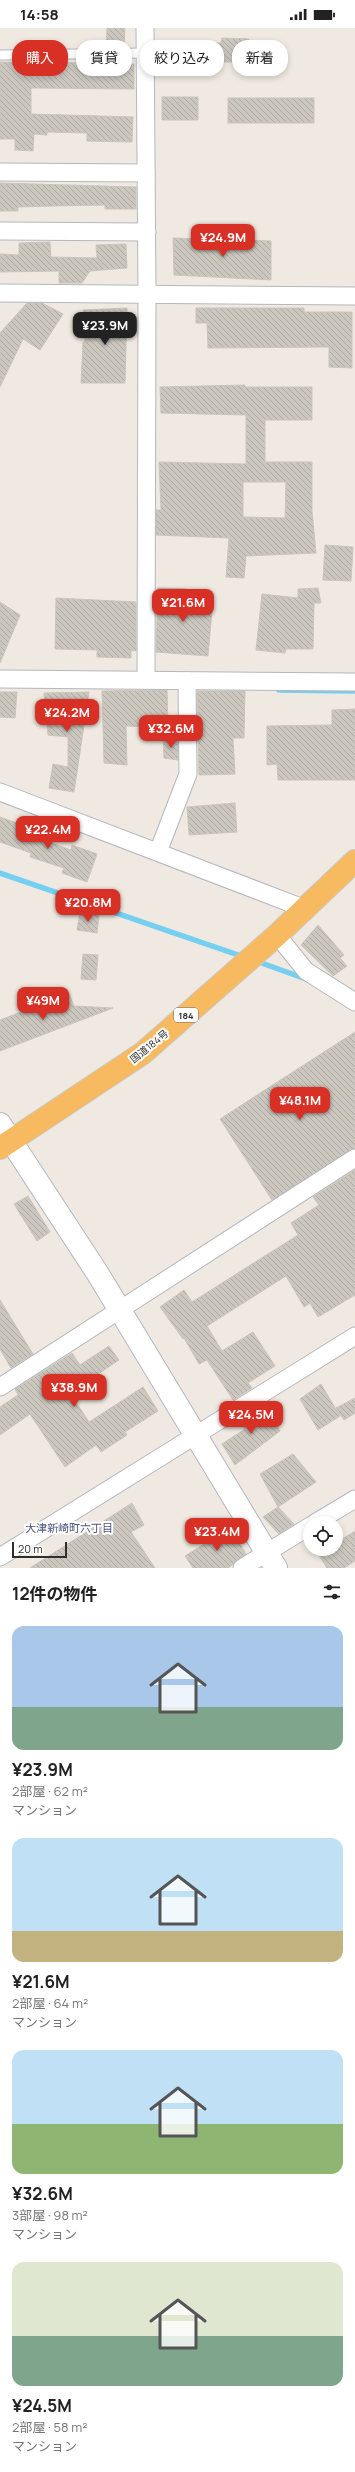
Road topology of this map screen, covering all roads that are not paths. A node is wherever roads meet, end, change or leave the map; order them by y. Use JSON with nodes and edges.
{"nodes":[{"id":1,"x":145,"y":28,"type":"edge"},
{"id":2,"x":145,"y":40,"type":"edge"},
{"id":3,"x":140,"y":53,"type":"edge"},
{"id":4,"x":0,"y":55,"type":"edge"},
{"id":5,"x":145,"y":76,"type":"edge"},
{"id":6,"x":0,"y":172,"type":"edge"},
{"id":7,"x":146,"y":173,"type":"junction"},
{"id":8,"x":0,"y":231,"type":"edge"},
{"id":9,"x":147,"y":232,"type":"junction"},
{"id":10,"x":0,"y":293,"type":"edge"},
{"id":11,"x":147,"y":294,"type":"junction"},
{"id":12,"x":355,"y":296,"type":"edge"},
{"id":13,"x":0,"y":679,"type":"edge"},
{"id":14,"x":146,"y":680,"type":"junction"},
{"id":15,"x":188,"y":681,"type":"junction"},
{"id":16,"x":355,"y":682,"type":"edge"},
{"id":17,"x":0,"y":792,"type":"edge"},
{"id":18,"x":158,"y":852,"type":"junction"},
{"id":19,"x":355,"y":861,"type":"edge"},
{"id":20,"x":303,"y":908,"type":"junction"},
{"id":21,"x":277,"y":935,"type":"junction"},
{"id":22,"x":355,"y":1002,"type":"edge"},
{"id":23,"x":3,"y":1138,"type":"edge"},
{"id":24,"x":355,"y":1158,"type":"edge"},
{"id":25,"x":120,"y":1311,"type":"junction"},
{"id":26,"x":355,"y":1336,"type":"edge"},
{"id":27,"x":0,"y":1388,"type":"edge"},
{"id":28,"x":195,"y":1436,"type":"junction"},
{"id":29,"x":355,"y":1498,"type":"edge"},
{"id":30,"x":326,"y":1516,"type":"edge"},
{"id":31,"x":303,"y":1532,"type":"edge"},
{"id":32,"x":0,"y":1557,"type":"edge"},
{"id":33,"x":270,"y":1561,"type":"edge"},
{"id":34,"x":242,"y":1568,"type":"edge"}],
"edges":[{"from":1,"to":2,"type":"street"},
{"from":3,"to":4,"type":"lane"},
{"from":5,"to":7,"type":"street"},
{"from":6,"to":7,"type":"street"},
{"from":7,"to":9,"type":"street"},
{"from":8,"to":9,"type":"street"},
{"from":9,"to":11,"type":"street"},
{"from":10,"to":11,"type":"street"},
{"from":11,"to":12,"type":"street"},
{"from":11,"to":14,"type":"street"},
{"from":13,"to":14,"type":"street"},
{"from":14,"to":15,"type":"street"},
{"from":15,"to":16,"type":"street"},
{"from":15,"to":18,"type":"street"},
{"from":17,"to":18,"type":"street"},
{"from":18,"to":20,"type":"street"},
{"from":19,"to":20,"type":"highway","name":"国道184号","number":"184"},
{"from":20,"to":21,"type":"highway","name":"国道184号","number":"184"},
{"from":21,"to":22,"type":"street"},
{"from":21,"to":23,"type":"highway","name":"国道184号","number":"184"},
{"from":23,"to":25,"type":"street"},
{"from":24,"to":25,"type":"street"},
{"from":25,"to":27,"type":"street"},
{"from":25,"to":28,"type":"street"},
{"from":26,"to":28,"type":"street"},
{"from":28,"to":32,"type":"street"},
{"from":28,"to":33,"type":"street"},
{"from":29,"to":30,"type":"street"},
{"from":31,"to":33,"type":"street"},
{"from":33,"to":34,"type":"street"}]}
